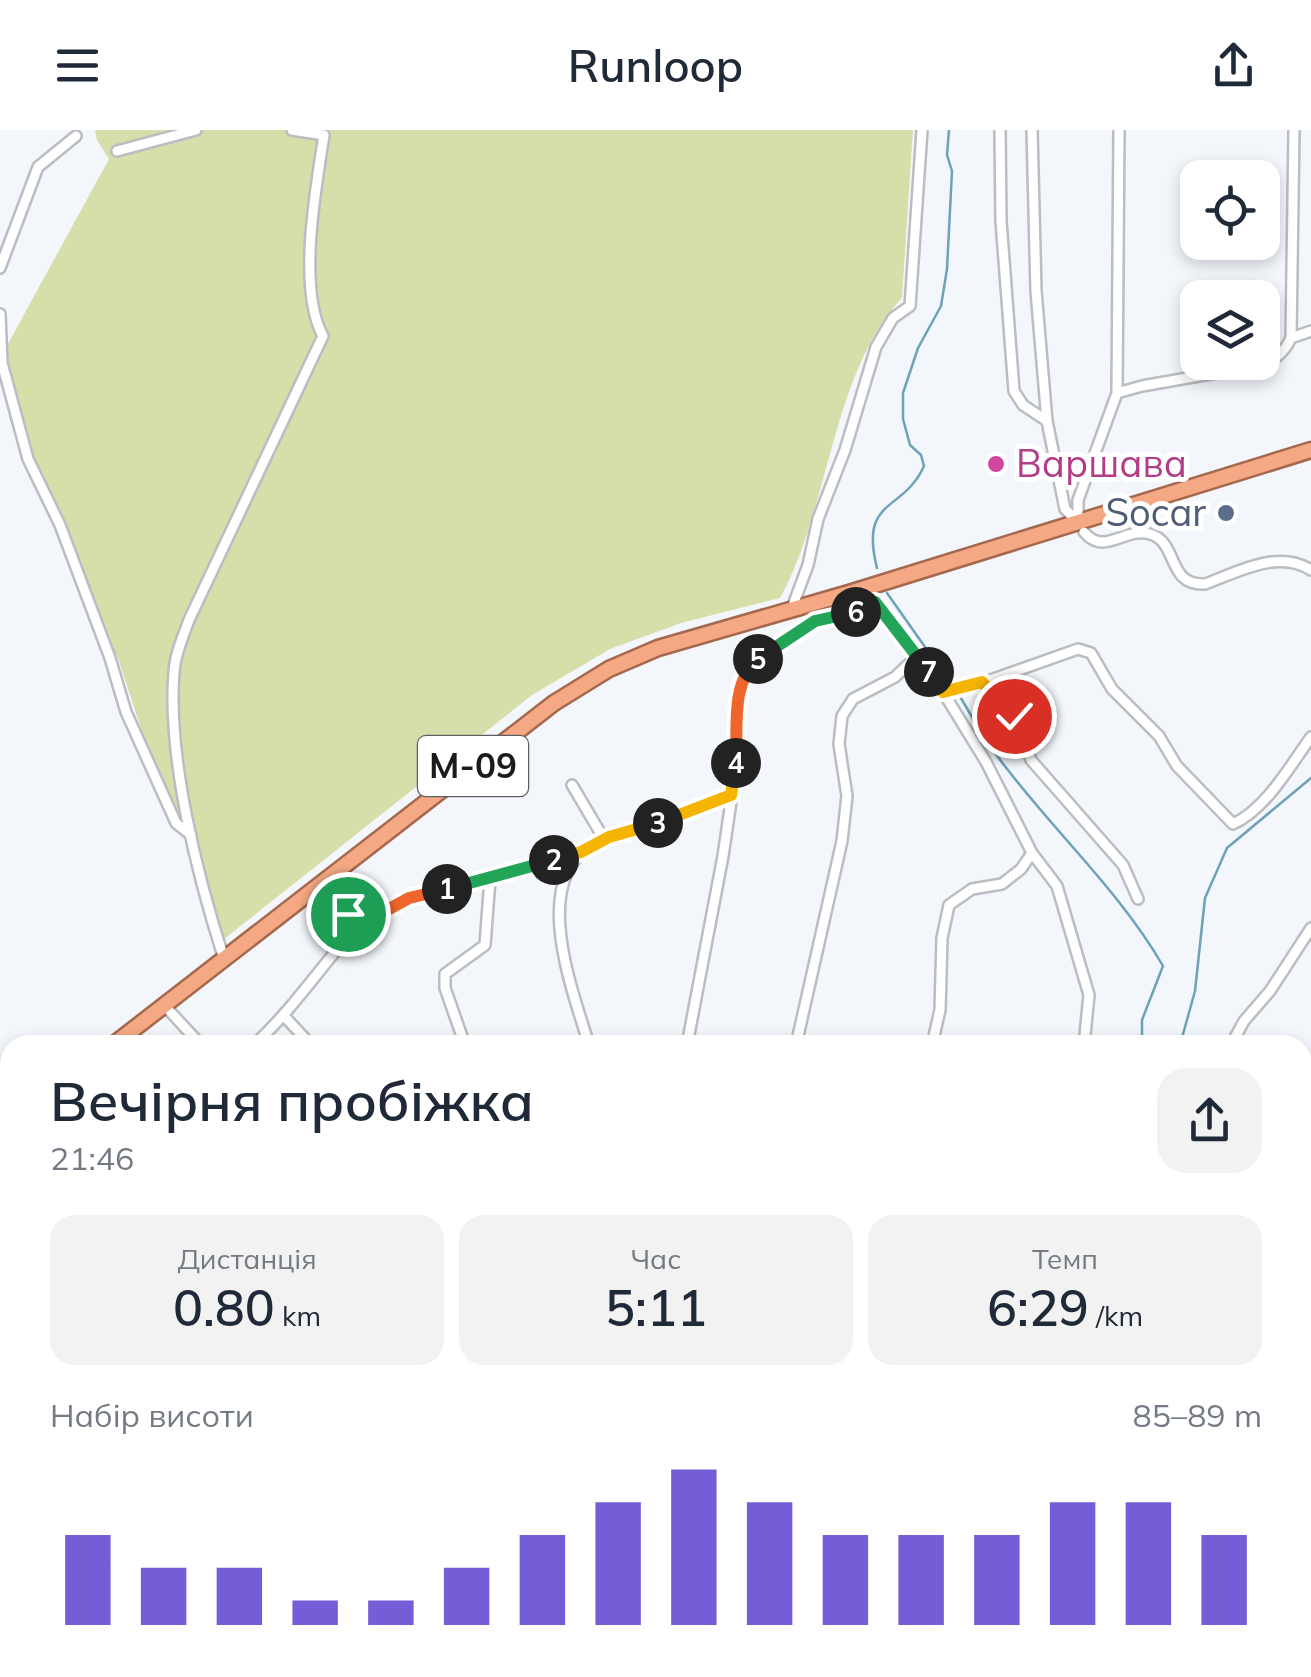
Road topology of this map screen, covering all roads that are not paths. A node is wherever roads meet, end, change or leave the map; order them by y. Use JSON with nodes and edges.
{"nodes":[{"id":1,"x":196,"y":130,"type":"edge"},
{"id":2,"x":292,"y":130,"type":"edge"},
{"id":3,"x":922,"y":130,"type":"edge"},
{"id":4,"x":1000,"y":130,"type":"edge"},
{"id":5,"x":1032,"y":130,"type":"edge"},
{"id":6,"x":1119,"y":130,"type":"edge"},
{"id":7,"x":1294,"y":130,"type":"edge"},
{"id":8,"x":76,"y":136,"type":"dead end"},
{"id":9,"x":117,"y":152,"type":"dead end"},
{"id":10,"x":0,"y":268,"type":"edge"},
{"id":11,"x":0,"y":314,"type":"edge"},
{"id":12,"x":1311,"y":331,"type":"edge"},
{"id":13,"x":1292,"y":338,"type":"junction"},
{"id":14,"x":1117,"y":394,"type":"junction"},
{"id":15,"x":1047,"y":420,"type":"junction"},
{"id":16,"x":1311,"y":450,"type":"edge"},
{"id":17,"x":1081,"y":528,"type":"junction"},
{"id":18,"x":1311,"y":570,"type":"edge"},
{"id":19,"x":866,"y":588,"type":"junction"},
{"id":20,"x":875,"y":602,"type":"junction"},
{"id":21,"x":792,"y":608,"type":"junction"},
{"id":22,"x":917,"y":656,"type":"junction"},
{"id":23,"x":982,"y":682,"type":"junction"},
{"id":24,"x":943,"y":692,"type":"junction"},
{"id":25,"x":1311,"y":737,"type":"edge"},
{"id":26,"x":572,"y":785,"type":"dead end"},
{"id":27,"x":731,"y":795,"type":"junction"},
{"id":28,"x":191,"y":836,"type":"junction"},
{"id":29,"x":604,"y":839,"type":"junction"},
{"id":30,"x":581,"y":852,"type":"junction"},
{"id":31,"x":1032,"y":853,"type":"junction"},
{"id":32,"x":490,"y":879,"type":"junction"},
{"id":33,"x":317,"y":888,"type":"junction"},
{"id":34,"x":1138,"y":899,"type":"dead end"},
{"id":35,"x":362,"y":924,"type":"junction"},
{"id":36,"x":1311,"y":928,"type":"edge"},
{"id":37,"x":224,"y":959,"type":"junction"},
{"id":38,"x":165,"y":1006,"type":"junction"},
{"id":39,"x":284,"y":1017,"type":"junction"},
{"id":40,"x":126,"y":1035,"type":"edge"},
{"id":41,"x":192,"y":1035,"type":"edge"},
{"id":42,"x":265,"y":1035,"type":"edge"},
{"id":43,"x":301,"y":1035,"type":"edge"},
{"id":44,"x":461,"y":1035,"type":"edge"},
{"id":45,"x":586,"y":1035,"type":"edge"},
{"id":46,"x":689,"y":1035,"type":"edge"},
{"id":47,"x":798,"y":1035,"type":"edge"},
{"id":48,"x":934,"y":1035,"type":"edge"},
{"id":49,"x":1085,"y":1035,"type":"edge"},
{"id":50,"x":1236,"y":1035,"type":"edge"}],
"edges":[{"from":1,"to":9,"type":"street"},
{"from":2,"to":28,"type":"street"},
{"from":3,"to":21,"type":"street"},
{"from":4,"to":15,"type":"street"},
{"from":5,"to":15,"type":"street"},
{"from":6,"to":14,"type":"street"},
{"from":7,"to":13,"type":"street"},
{"from":8,"to":10,"type":"street"},
{"from":11,"to":28,"type":"street"},
{"from":12,"to":13,"type":"street"},
{"from":13,"to":14,"type":"street"},
{"from":14,"to":17,"type":"street"},
{"from":15,"to":17,"type":"street"},
{"from":16,"to":17,"type":"highway","number":"М-09"},
{"from":17,"to":18,"type":"street"},
{"from":17,"to":19,"type":"highway","number":"М-09"},
{"from":19,"to":20,"type":"street"},
{"from":19,"to":21,"type":"highway","number":"М-09"},
{"from":20,"to":22,"type":"street"},
{"from":20,"to":27,"type":"street"},
{"from":21,"to":33,"type":"highway","number":"М-09"},
{"from":22,"to":24,"type":"street"},
{"from":22,"to":47,"type":"street"},
{"from":23,"to":24,"type":"street"},
{"from":23,"to":25,"type":"street"},
{"from":23,"to":34,"type":"street"},
{"from":24,"to":31,"type":"street"},
{"from":26,"to":29,"type":"street"},
{"from":27,"to":29,"type":"street"},
{"from":27,"to":46,"type":"street"},
{"from":28,"to":37,"type":"street"},
{"from":29,"to":30,"type":"street"},
{"from":30,"to":32,"type":"street"},
{"from":30,"to":45,"type":"street"},
{"from":31,"to":48,"type":"street"},
{"from":31,"to":49,"type":"street"},
{"from":32,"to":35,"type":"street"},
{"from":32,"to":44,"type":"street"},
{"from":33,"to":35,"type":"street"},
{"from":33,"to":37,"type":"highway","number":"М-09"},
{"from":35,"to":39,"type":"street"},
{"from":36,"to":50,"type":"street"},
{"from":37,"to":38,"type":"highway","number":"М-09"},
{"from":38,"to":40,"type":"highway","number":"М-09"},
{"from":38,"to":41,"type":"street"},
{"from":39,"to":42,"type":"street"},
{"from":39,"to":43,"type":"street"}]}
